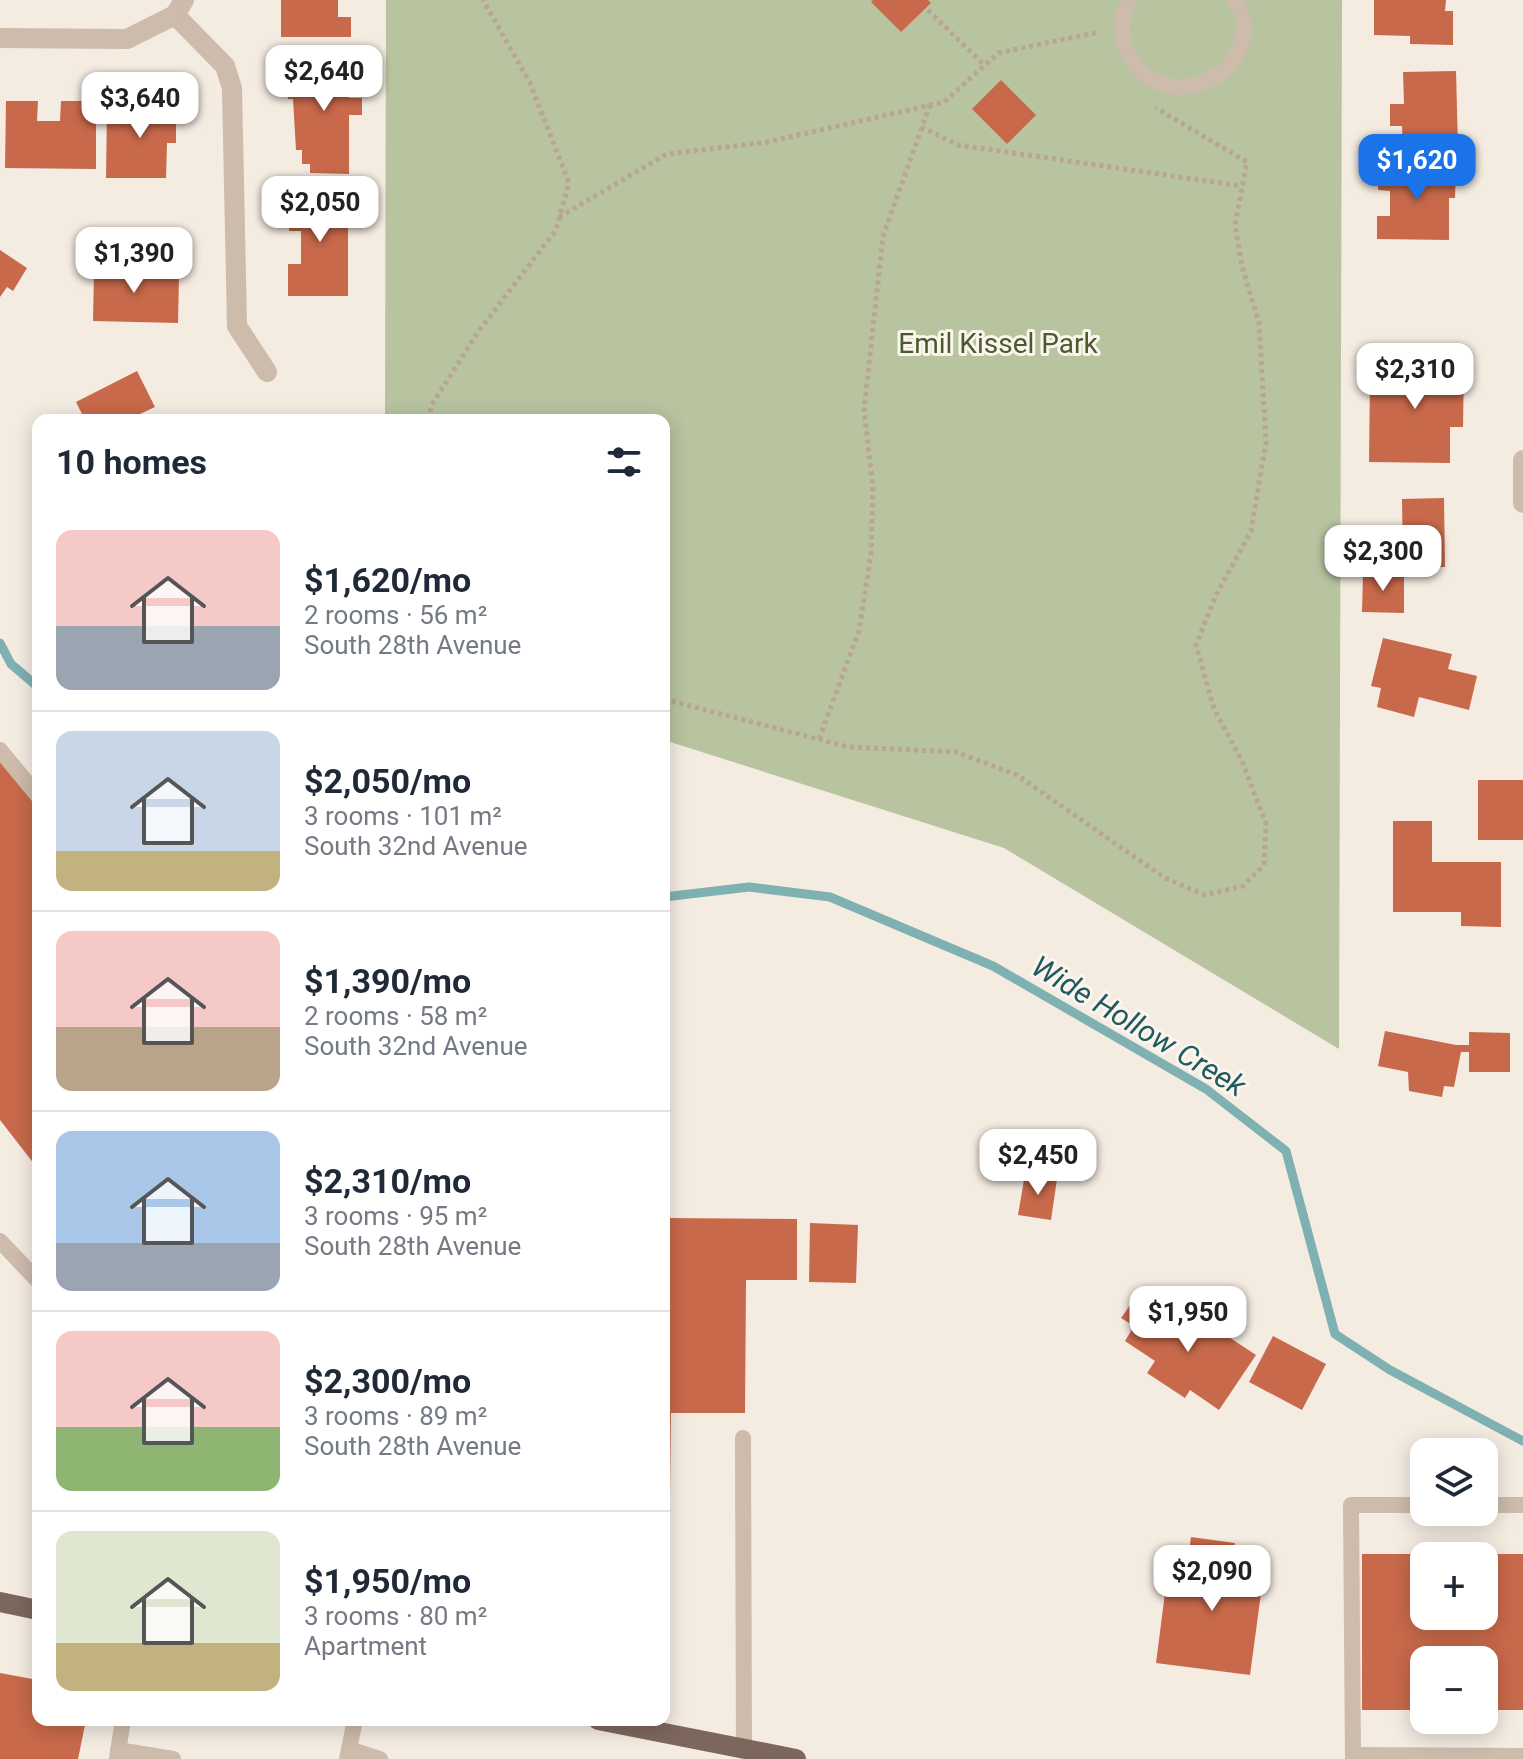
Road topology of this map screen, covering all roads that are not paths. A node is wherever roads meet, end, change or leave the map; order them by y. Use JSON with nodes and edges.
{"nodes":[{"id":1,"x":1130,"y":0,"type":"edge"},
{"id":2,"x":1235,"y":0,"type":"edge"},
{"id":3,"x":179,"y":8,"type":"edge"},
{"id":4,"x":0,"y":38,"type":"edge"},
{"id":5,"x":267,"y":372,"type":"dead end"},
{"id":6,"x":1523,"y":460,"type":"edge"},
{"id":7,"x":1523,"y":503,"type":"edge"},
{"id":8,"x":0,"y":750,"type":"edge"},
{"id":9,"x":32,"y":789,"type":"edge"},
{"id":10,"x":0,"y":1241,"type":"edge"},
{"id":11,"x":32,"y":1275,"type":"edge"},
{"id":12,"x":743,"y":1438,"type":"dead end"},
{"id":13,"x":1410,"y":1505,"type":"edge"},
{"id":14,"x":1498,"y":1505,"type":"edge"},
{"id":15,"x":1523,"y":1505,"type":"edge"},
{"id":16,"x":0,"y":1602,"type":"edge"},
{"id":17,"x":32,"y":1609,"type":"edge"},
{"id":18,"x":122,"y":1726,"type":"edge"},
{"id":19,"x":354,"y":1726,"type":"edge"},
{"id":20,"x":628,"y":1726,"type":"edge"},
{"id":21,"x":744,"y":1749,"type":"junction"},
{"id":22,"x":118,"y":1754,"type":"edge"},
{"id":23,"x":348,"y":1754,"type":"edge"},
{"id":24,"x":1523,"y":1756,"type":"edge"},
{"id":25,"x":1353,"y":1757,"type":"edge"},
{"id":26,"x":173,"y":1759,"type":"edge"},
{"id":27,"x":380,"y":1759,"type":"edge"},
{"id":28,"x":796,"y":1759,"type":"edge"}],
"edges":[{"from":1,"to":2,"type":"lane"},
{"from":3,"to":4,"type":"street"},
{"from":3,"to":5,"type":"street"},
{"from":6,"to":7,"type":"street"},
{"from":8,"to":9,"type":"lane"},
{"from":10,"to":11,"type":"lane"},
{"from":12,"to":21,"type":"lane"},
{"from":13,"to":25,"type":"lane"},
{"from":14,"to":15,"type":"lane"},
{"from":16,"to":17,"type":"main road"},
{"from":18,"to":22,"type":"lane"},
{"from":19,"to":23,"type":"lane"},
{"from":20,"to":21,"type":"main road"},
{"from":21,"to":28,"type":"main road"},
{"from":22,"to":26,"type":"lane"},
{"from":23,"to":27,"type":"lane"},
{"from":24,"to":25,"type":"lane"}]}
